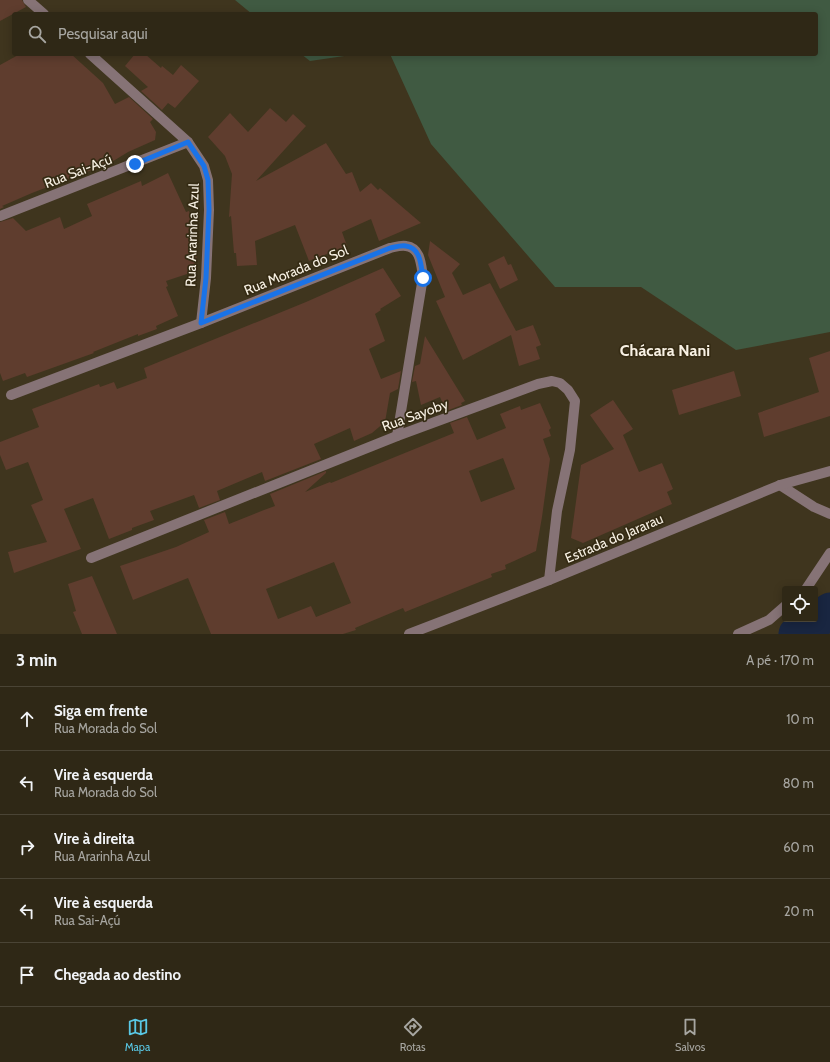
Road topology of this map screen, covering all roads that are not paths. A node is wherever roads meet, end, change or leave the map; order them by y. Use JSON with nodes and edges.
{"nodes":[{"id":1,"x":28,"y":0,"type":"edge"},
{"id":2,"x":42,"y":12,"type":"edge"},
{"id":3,"x":92,"y":56,"type":"edge"},
{"id":4,"x":188,"y":142,"type":"junction"},
{"id":5,"x":0,"y":216,"type":"edge"},
{"id":6,"x":201,"y":323,"type":"junction"},
{"id":7,"x":11,"y":395,"type":"dead end"},
{"id":8,"x":397,"y":436,"type":"junction"},
{"id":9,"x":830,"y":471,"type":"edge"},
{"id":10,"x":780,"y":486,"type":"junction"},
{"id":11,"x":830,"y":514,"type":"edge"},
{"id":12,"x":830,"y":553,"type":"edge"},
{"id":13,"x":91,"y":558,"type":"dead end"},
{"id":14,"x":549,"y":580,"type":"junction"},
{"id":15,"x":808,"y":586,"type":"edge"},
{"id":16,"x":782,"y":609,"type":"edge"},
{"id":17,"x":409,"y":634,"type":"edge"},
{"id":18,"x":738,"y":634,"type":"edge"}],
"edges":[{"from":1,"to":2,"type":"street"},
{"from":3,"to":4,"type":"street","name":"Rua Ararinha Azul"},
{"from":4,"to":5,"type":"street","name":"Rua Sai-Açú"},
{"from":4,"to":6,"type":"street","name":"Rua Ararinha Azul"},
{"from":6,"to":7,"type":"street","name":"Rua Morada do Sol"},
{"from":6,"to":8,"type":"street","name":"Rua Morada do Sol"},
{"from":8,"to":13,"type":"street","name":"Rua Sayoby"},
{"from":8,"to":14,"type":"street","name":"Rua Sayoby"},
{"from":9,"to":10,"type":"street","name":"Estrada do Jararau"},
{"from":10,"to":11,"type":"street"},
{"from":10,"to":14,"type":"street","name":"Estrada do Jararau"},
{"from":12,"to":15,"type":"street"},
{"from":14,"to":17,"type":"street","name":"Estrada do Jararau"},
{"from":16,"to":18,"type":"street"}]}
